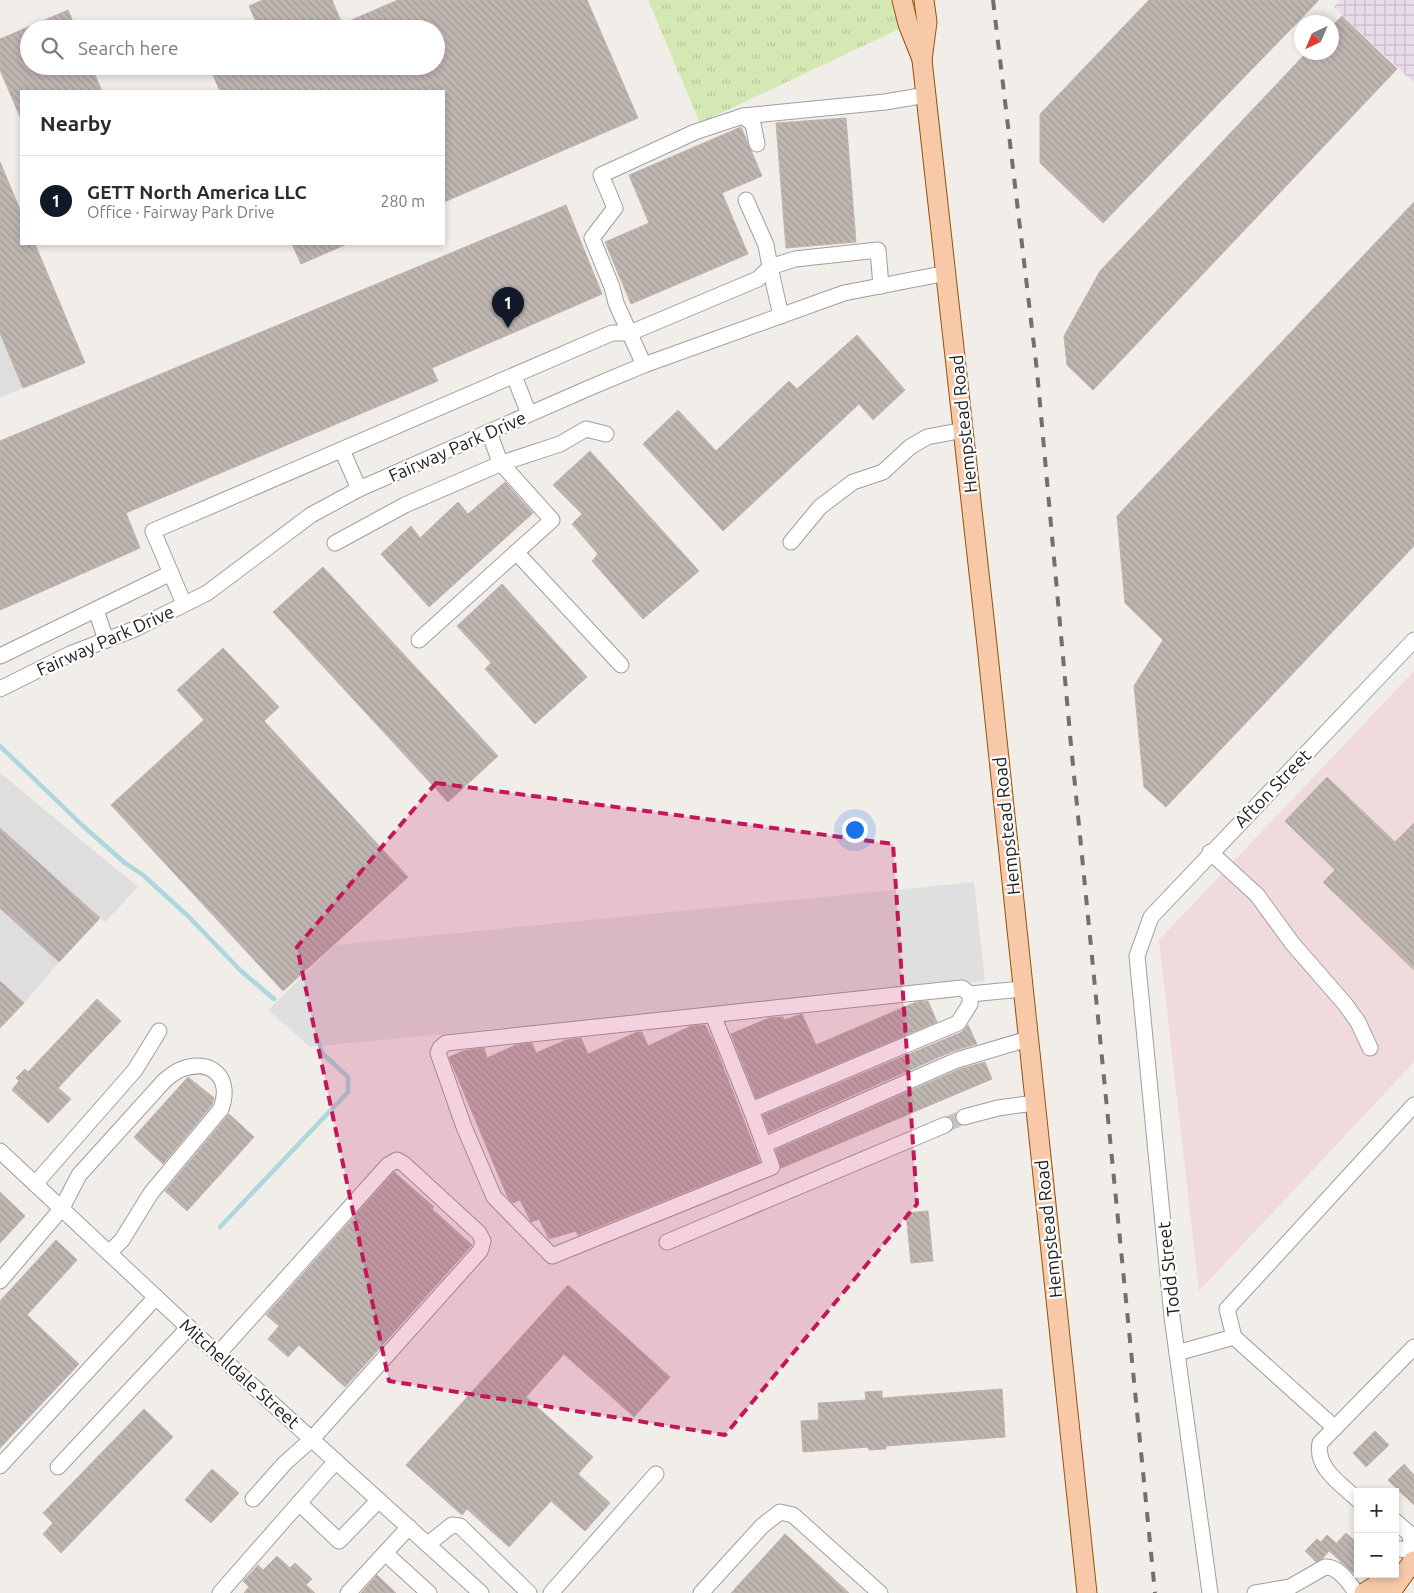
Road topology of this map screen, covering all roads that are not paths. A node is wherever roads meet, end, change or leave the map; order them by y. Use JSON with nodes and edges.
{"nodes":[{"id":1,"x":902,"y":0,"type":"edge"},
{"id":2,"x":924,"y":0,"type":"edge"},
{"id":3,"x":922,"y":60,"type":"junction"},
{"id":4,"x":926,"y":95,"type":"junction"},
{"id":5,"x":743,"y":116,"type":"junction"},
{"id":6,"x":757,"y":144,"type":"dead end"},
{"id":7,"x":746,"y":200,"type":"dead end"},
{"id":8,"x":770,"y":267,"type":"junction"},
{"id":9,"x":947,"y":273,"type":"junction"},
{"id":10,"x":881,"y":286,"type":"junction"},
{"id":11,"x":781,"y":316,"type":"junction"},
{"id":12,"x":630,"y":333,"type":"junction"},
{"id":13,"x":644,"y":365,"type":"junction"},
{"id":14,"x":514,"y":376,"type":"junction"},
{"id":15,"x":529,"y":414,"type":"junction"},
{"id":16,"x":964,"y":430,"type":"junction"},
{"id":17,"x":489,"y":432,"type":"junction"},
{"id":18,"x":606,"y":434,"type":"dead end"},
{"id":19,"x":342,"y":450,"type":"junction"},
{"id":20,"x":502,"y":463,"type":"junction"},
{"id":21,"x":359,"y":489,"type":"junction"},
{"id":22,"x":335,"y":542,"type":"dead end"},
{"id":23,"x":791,"y":542,"type":"dead end"},
{"id":24,"x":516,"y":552,"type":"junction"},
{"id":25,"x":171,"y":572,"type":"junction"},
{"id":26,"x":184,"y":604,"type":"junction"},
{"id":27,"x":96,"y":610,"type":"junction"},
{"id":28,"x":106,"y":640,"type":"junction"},
{"id":29,"x":419,"y":640,"type":"dead end"},
{"id":30,"x":1414,"y":640,"type":"edge"},
{"id":31,"x":0,"y":656,"type":"edge"},
{"id":32,"x":621,"y":666,"type":"dead end"},
{"id":33,"x":0,"y":689,"type":"edge"},
{"id":34,"x":1210,"y":852,"type":"junction"},
{"id":35,"x":1141,"y":944,"type":"joint"},
{"id":36,"x":1022,"y":989,"type":"junction"},
{"id":37,"x":970,"y":994,"type":"junction"},
{"id":38,"x":713,"y":1015,"type":"junction"},
{"id":39,"x":159,"y":1031,"type":"dead end"},
{"id":40,"x":1028,"y":1040,"type":"junction"},
{"id":41,"x":1370,"y":1048,"type":"dead end"},
{"id":42,"x":1034,"y":1103,"type":"junction"},
{"id":43,"x":1414,"y":1104,"type":"edge"},
{"id":44,"x":751,"y":1110,"type":"junction"},
{"id":45,"x":964,"y":1118,"type":"tunnel mouth"},
{"id":46,"x":945,"y":1125,"type":"tunnel mouth"},
{"id":47,"x":764,"y":1145,"type":"junction"},
{"id":48,"x":0,"y":1151,"type":"edge"},
{"id":49,"x":35,"y":1184,"type":"junction"},
{"id":50,"x":62,"y":1208,"type":"junction"},
{"id":51,"x":667,"y":1242,"type":"dead end"},
{"id":52,"x":110,"y":1253,"type":"junction"},
{"id":53,"x":0,"y":1281,"type":"edge"},
{"id":54,"x":156,"y":1297,"type":"junction"},
{"id":55,"x":189,"y":1327,"type":"junction"},
{"id":56,"x":1234,"y":1337,"type":"junction"},
{"id":57,"x":1414,"y":1346,"type":"edge"},
{"id":58,"x":1177,"y":1353,"type":"junction"},
{"id":59,"x":218,"y":1354,"type":"junction"},
{"id":60,"x":1335,"y":1428,"type":"junction"},
{"id":61,"x":312,"y":1439,"type":"junction"},
{"id":62,"x":336,"y":1461,"type":"junction"},
{"id":63,"x":0,"y":1466,"type":"edge"},
{"id":64,"x":58,"y":1467,"type":"dead end"},
{"id":65,"x":656,"y":1474,"type":"dead end"},
{"id":66,"x":1354,"y":1496,"type":"edge"},
{"id":67,"x":253,"y":1499,"type":"dead end"},
{"id":68,"x":379,"y":1500,"type":"junction"},
{"id":69,"x":299,"y":1503,"type":"junction"},
{"id":70,"x":1399,"y":1524,"type":"edge"},
{"id":71,"x":409,"y":1527,"type":"junction"},
{"id":72,"x":428,"y":1544,"type":"junction"},
{"id":73,"x":1399,"y":1550,"type":"edge"},
{"id":74,"x":386,"y":1553,"type":"junction"},
{"id":75,"x":1413,"y":1556,"type":"edge"},
{"id":76,"x":1399,"y":1569,"type":"edge"},
{"id":77,"x":1388,"y":1578,"type":"edge"},
{"id":78,"x":220,"y":1593,"type":"edge"},
{"id":79,"x":348,"y":1593,"type":"edge"},
{"id":80,"x":429,"y":1593,"type":"edge"},
{"id":81,"x":481,"y":1593,"type":"edge"},
{"id":82,"x":529,"y":1593,"type":"edge"},
{"id":83,"x":551,"y":1593,"type":"edge"},
{"id":84,"x":701,"y":1593,"type":"edge"},
{"id":85,"x":880,"y":1593,"type":"edge"},
{"id":86,"x":1087,"y":1593,"type":"edge"},
{"id":87,"x":1210,"y":1593,"type":"edge"},
{"id":88,"x":1255,"y":1593,"type":"edge"},
{"id":89,"x":1356,"y":1593,"type":"edge"},
{"id":90,"x":1364,"y":1593,"type":"edge"},
{"id":91,"x":1387,"y":1593,"type":"edge"}],
"edges":[{"from":1,"to":3,"type":"main road","name":"Hempstead Road"},
{"from":2,"to":3,"type":"main road","name":"Hempstead Road"},
{"from":3,"to":4,"type":"main road","name":"Hempstead Road"},
{"from":4,"to":5,"type":"street"},
{"from":4,"to":9,"type":"main road","name":"Hempstead Road"},
{"from":5,"to":6,"type":"street"},
{"from":5,"to":12,"type":"street"},
{"from":7,"to":8,"type":"street"},
{"from":8,"to":10,"type":"street"},
{"from":8,"to":11,"type":"street"},
{"from":8,"to":12,"type":"street"},
{"from":9,"to":10,"type":"street","name":"Fairway Park Drive"},
{"from":9,"to":16,"type":"main road","name":"Hempstead Road"},
{"from":10,"to":11,"type":"street","name":"Fairway Park Drive"},
{"from":11,"to":13,"type":"street","name":"Fairway Park Drive"},
{"from":12,"to":13,"type":"street"},
{"from":12,"to":14,"type":"street"},
{"from":13,"to":15,"type":"street","name":"Fairway Park Drive"},
{"from":14,"to":15,"type":"street"},
{"from":14,"to":19,"type":"street"},
{"from":15,"to":17,"type":"street","name":"Fairway Park Drive"},
{"from":16,"to":23,"type":"street"},
{"from":16,"to":36,"type":"main road","name":"Hempstead Road"},
{"from":17,"to":20,"type":"street"},
{"from":17,"to":21,"type":"street","name":"Fairway Park Drive"},
{"from":18,"to":20,"type":"street"},
{"from":19,"to":21,"type":"street"},
{"from":19,"to":25,"type":"street"},
{"from":20,"to":22,"type":"street"},
{"from":20,"to":24,"type":"street"},
{"from":21,"to":26,"type":"street","name":"Fairway Park Drive"},
{"from":24,"to":29,"type":"street"},
{"from":24,"to":32,"type":"street"},
{"from":25,"to":26,"type":"street"},
{"from":25,"to":27,"type":"street"},
{"from":26,"to":28,"type":"street","name":"Fairway Park Drive"},
{"from":27,"to":28,"type":"street"},
{"from":27,"to":31,"type":"street"},
{"from":28,"to":33,"type":"street","name":"Fairway Park Drive"},
{"from":30,"to":34,"type":"street","name":"Afton Street"},
{"from":34,"to":35,"type":"street","name":"Afton Street"},
{"from":34,"to":41,"type":"street"},
{"from":35,"to":58,"type":"street","name":"Todd Street"},
{"from":36,"to":37,"type":"street"},
{"from":36,"to":40,"type":"main road","name":"Hempstead Road"},
{"from":37,"to":38,"type":"street"},
{"from":37,"to":44,"type":"street"},
{"from":38,"to":44,"type":"street"},
{"from":38,"to":47,"type":"street"},
{"from":39,"to":49,"type":"street"},
{"from":40,"to":42,"type":"main road","name":"Hempstead Road"},
{"from":40,"to":47,"type":"street"},
{"from":42,"to":45,"type":"street"},
{"from":42,"to":86,"type":"main road","name":"Hempstead Road"},
{"from":43,"to":56,"type":"street"},
{"from":44,"to":47,"type":"street"},
{"from":46,"to":51,"type":"street"},
{"from":48,"to":49,"type":"street","name":"Mitchelldale Street"},
{"from":49,"to":50,"type":"street","name":"Mitchelldale Street"},
{"from":50,"to":52,"type":"street","name":"Mitchelldale Street"},
{"from":50,"to":52,"type":"street"},
{"from":50,"to":53,"type":"street"},
{"from":52,"to":54,"type":"street","name":"Mitchelldale Street"},
{"from":54,"to":55,"type":"street","name":"Mitchelldale Street"},
{"from":54,"to":63,"type":"street"},
{"from":55,"to":59,"type":"street","name":"Mitchelldale Street"},
{"from":55,"to":64,"type":"street"},
{"from":56,"to":58,"type":"street"},
{"from":56,"to":60,"type":"street"},
{"from":57,"to":60,"type":"street"},
{"from":58,"to":87,"type":"street","name":"Todd Street"},
{"from":59,"to":61,"type":"street","name":"Mitchelldale Street"},
{"from":59,"to":61,"type":"street"},
{"from":60,"to":66,"type":"street"},
{"from":61,"to":62,"type":"street","name":"Mitchelldale Street"},
{"from":61,"to":67,"type":"street"},
{"from":62,"to":68,"type":"street","name":"Mitchelldale Street"},
{"from":62,"to":69,"type":"street"},
{"from":65,"to":83,"type":"street"},
{"from":68,"to":69,"type":"street"},
{"from":68,"to":71,"type":"street","name":"Mitchelldale Street"},
{"from":69,"to":78,"type":"street"},
{"from":70,"to":75,"type":"street"},
{"from":71,"to":72,"type":"street","name":"Mitchelldale Street"},
{"from":71,"to":74,"type":"street"},
{"from":72,"to":81,"type":"street","name":"Mitchelldale Street"},
{"from":72,"to":82,"type":"street"},
{"from":73,"to":75,"type":"street"},
{"from":74,"to":79,"type":"street"},
{"from":74,"to":80,"type":"street"},
{"from":75,"to":76,"type":"main road"},
{"from":75,"to":91,"type":"main road"},
{"from":77,"to":90,"type":"main road"},
{"from":84,"to":85,"type":"street"},
{"from":88,"to":89,"type":"street"}]}
